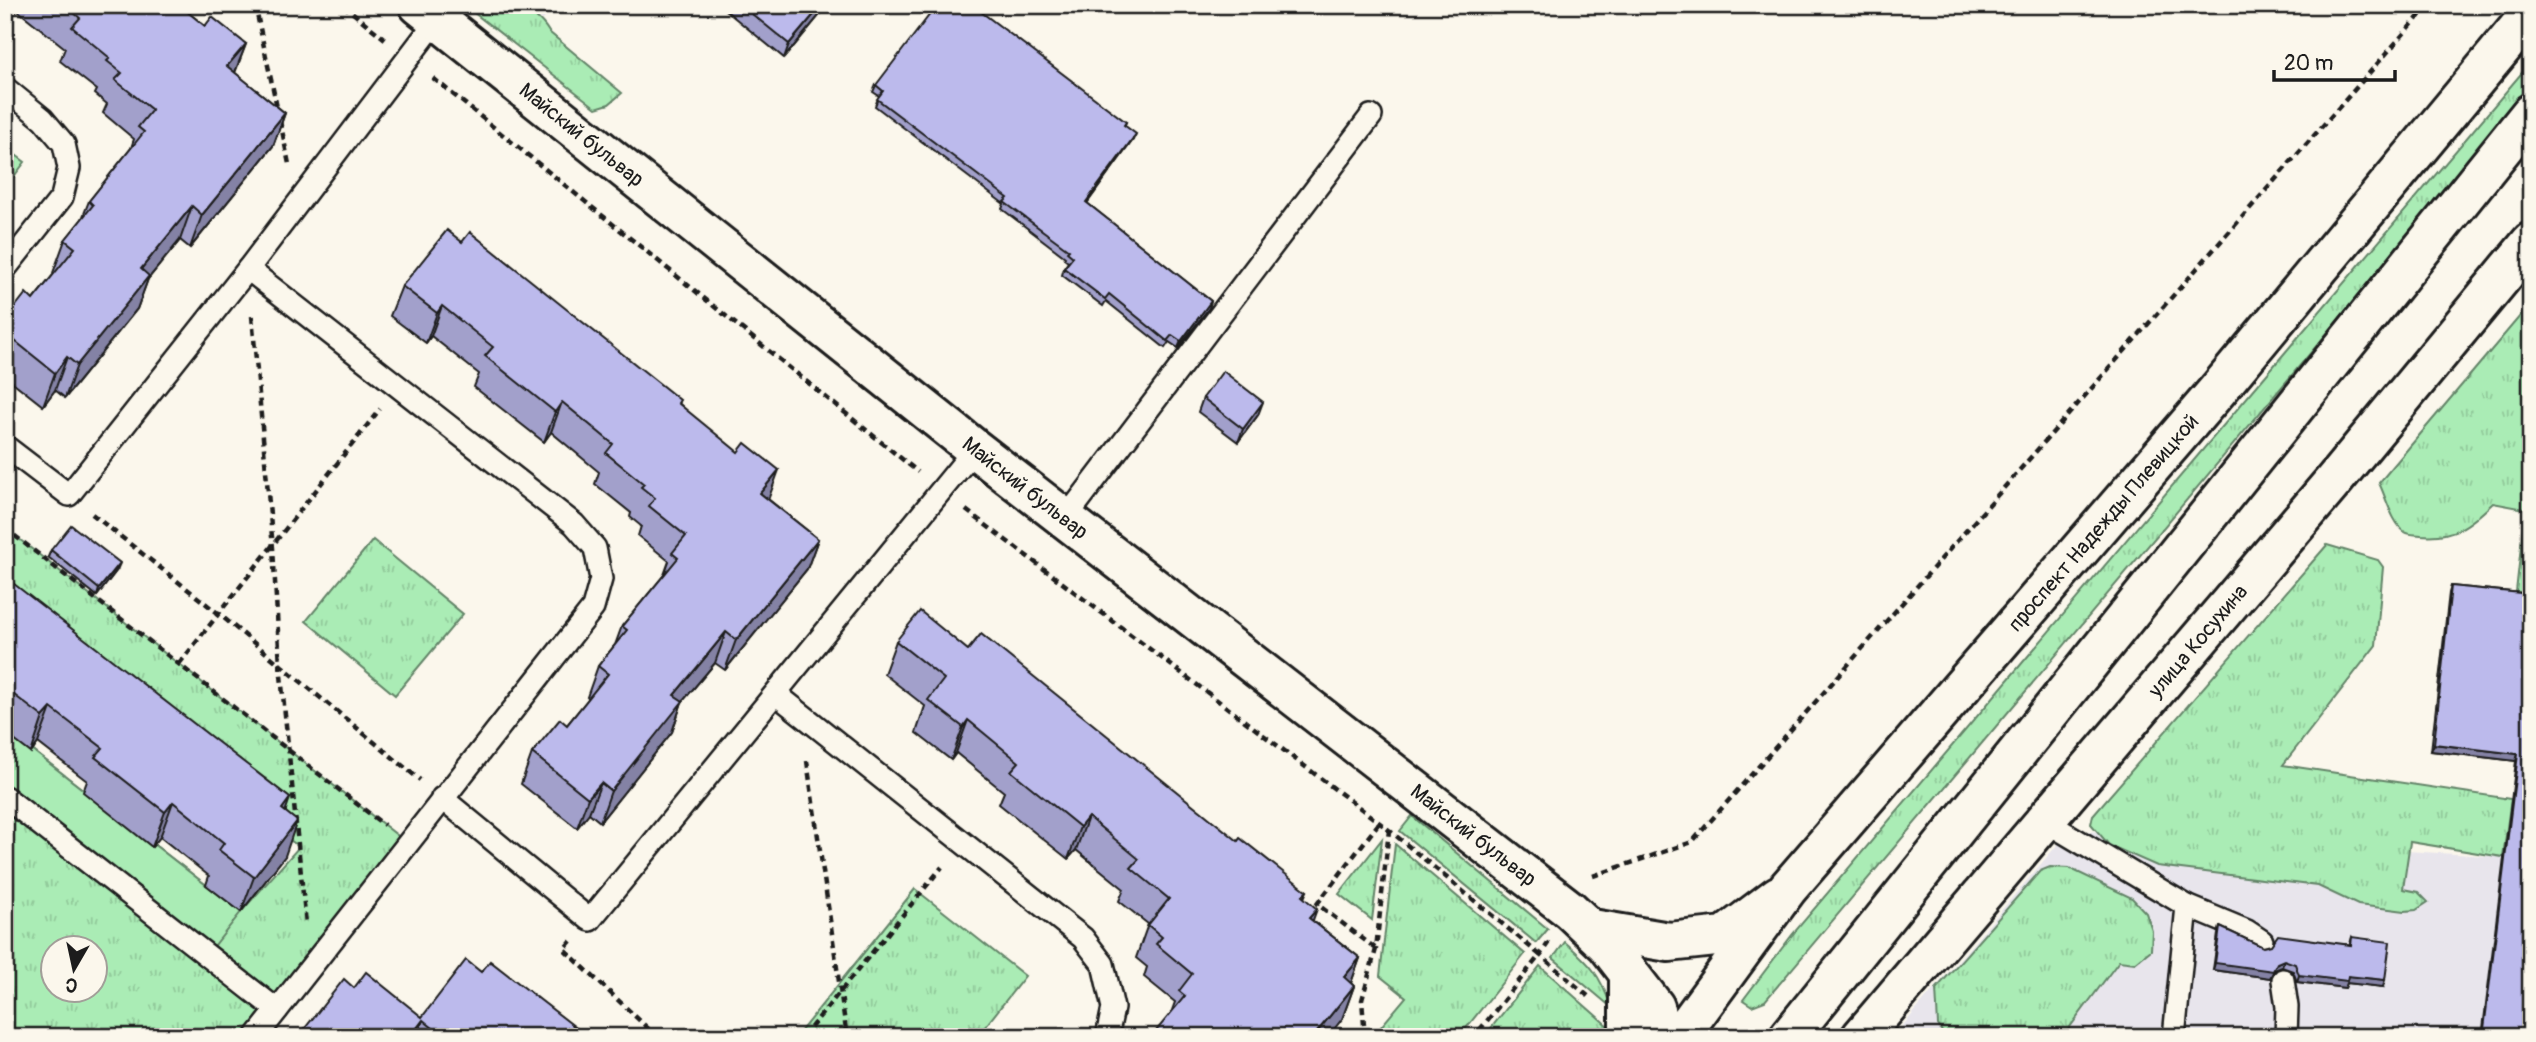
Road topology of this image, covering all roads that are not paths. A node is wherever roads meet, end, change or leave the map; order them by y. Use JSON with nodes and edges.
{"nodes":[{"id":1,"x":2531,"y":12,"type":"edge"},
{"id":2,"x":428,"y":13,"type":"edge"},
{"id":3,"x":5,"y":88,"type":"edge"},
{"id":4,"x":2531,"y":113,"type":"edge"},
{"id":5,"x":1371,"y":116,"type":"dead end"},
{"id":6,"x":2531,"y":242,"type":"edge"},
{"id":7,"x":5,"y":269,"type":"edge"},
{"id":8,"x":248,"y":269,"type":"junction"},
{"id":9,"x":5,"y":446,"type":"edge"},
{"id":10,"x":975,"y":449,"type":"junction"},
{"id":11,"x":1065,"y":519,"type":"junction"},
{"id":12,"x":776,"y":694,"type":"junction"},
{"id":13,"x":5,"y":797,"type":"edge"},
{"id":14,"x":442,"y":798,"type":"junction"},
{"id":15,"x":2045,"y":821,"type":"junction"},
{"id":16,"x":1788,"y":888,"type":"junction"},
{"id":17,"x":2187,"y":906,"type":"junction"},
{"id":18,"x":1581,"y":920,"type":"junction"},
{"id":19,"x":2262,"y":941,"type":"dead end"},
{"id":20,"x":1629,"y":974,"type":"junction"},
{"id":21,"x":2283,"y":980,"type":"dead end"},
{"id":22,"x":277,"y":1010,"type":"junction"},
{"id":23,"x":256,"y":1037,"type":"edge"},
{"id":24,"x":1107,"y":1037,"type":"edge"},
{"id":25,"x":1629,"y":1037,"type":"edge"},
{"id":26,"x":1663,"y":1037,"type":"edge"},
{"id":27,"x":1679,"y":1037,"type":"edge"},
{"id":28,"x":1789,"y":1037,"type":"edge"},
{"id":29,"x":1861,"y":1037,"type":"edge"},
{"id":30,"x":2174,"y":1037,"type":"edge"},
{"id":31,"x":2286,"y":1037,"type":"edge"}],
"edges":[{"from":1,"to":16,"type":"main road","name":"проспект Надежды Плевицкой"},
{"from":2,"to":8,"type":"lane"},
{"from":2,"to":10,"type":"main road","name":"Майский бульвар"},
{"from":3,"to":7,"type":"lane"},
{"from":4,"to":28,"type":"main road"},
{"from":5,"to":11,"type":"lane"},
{"from":6,"to":15,"type":"main road","name":"улица Косухина"},
{"from":8,"to":9,"type":"lane"},
{"from":8,"to":14,"type":"lane"},
{"from":10,"to":11,"type":"main road","name":"Майский бульвар"},
{"from":10,"to":12,"type":"lane"},
{"from":11,"to":18,"type":"main road","name":"Майский бульвар"},
{"from":12,"to":14,"type":"lane"},
{"from":12,"to":24,"type":"lane"},
{"from":13,"to":22,"type":"lane"},
{"from":14,"to":22,"type":"lane"},
{"from":15,"to":17,"type":"lane"},
{"from":15,"to":29,"type":"main road","name":"улица Косухина"},
{"from":16,"to":18,"type":"main road"},
{"from":16,"to":27,"type":"main road","name":"проспект Надежды Плевицкой"},
{"from":17,"to":19,"type":"lane"},
{"from":17,"to":30,"type":"lane"},
{"from":18,"to":20,"type":"main road","name":"Майский бульвар"},
{"from":20,"to":25,"type":"main road"},
{"from":20,"to":26,"type":"main road","name":"Майский бульвар"},
{"from":21,"to":31,"type":"lane"},
{"from":22,"to":23,"type":"lane"}]}
